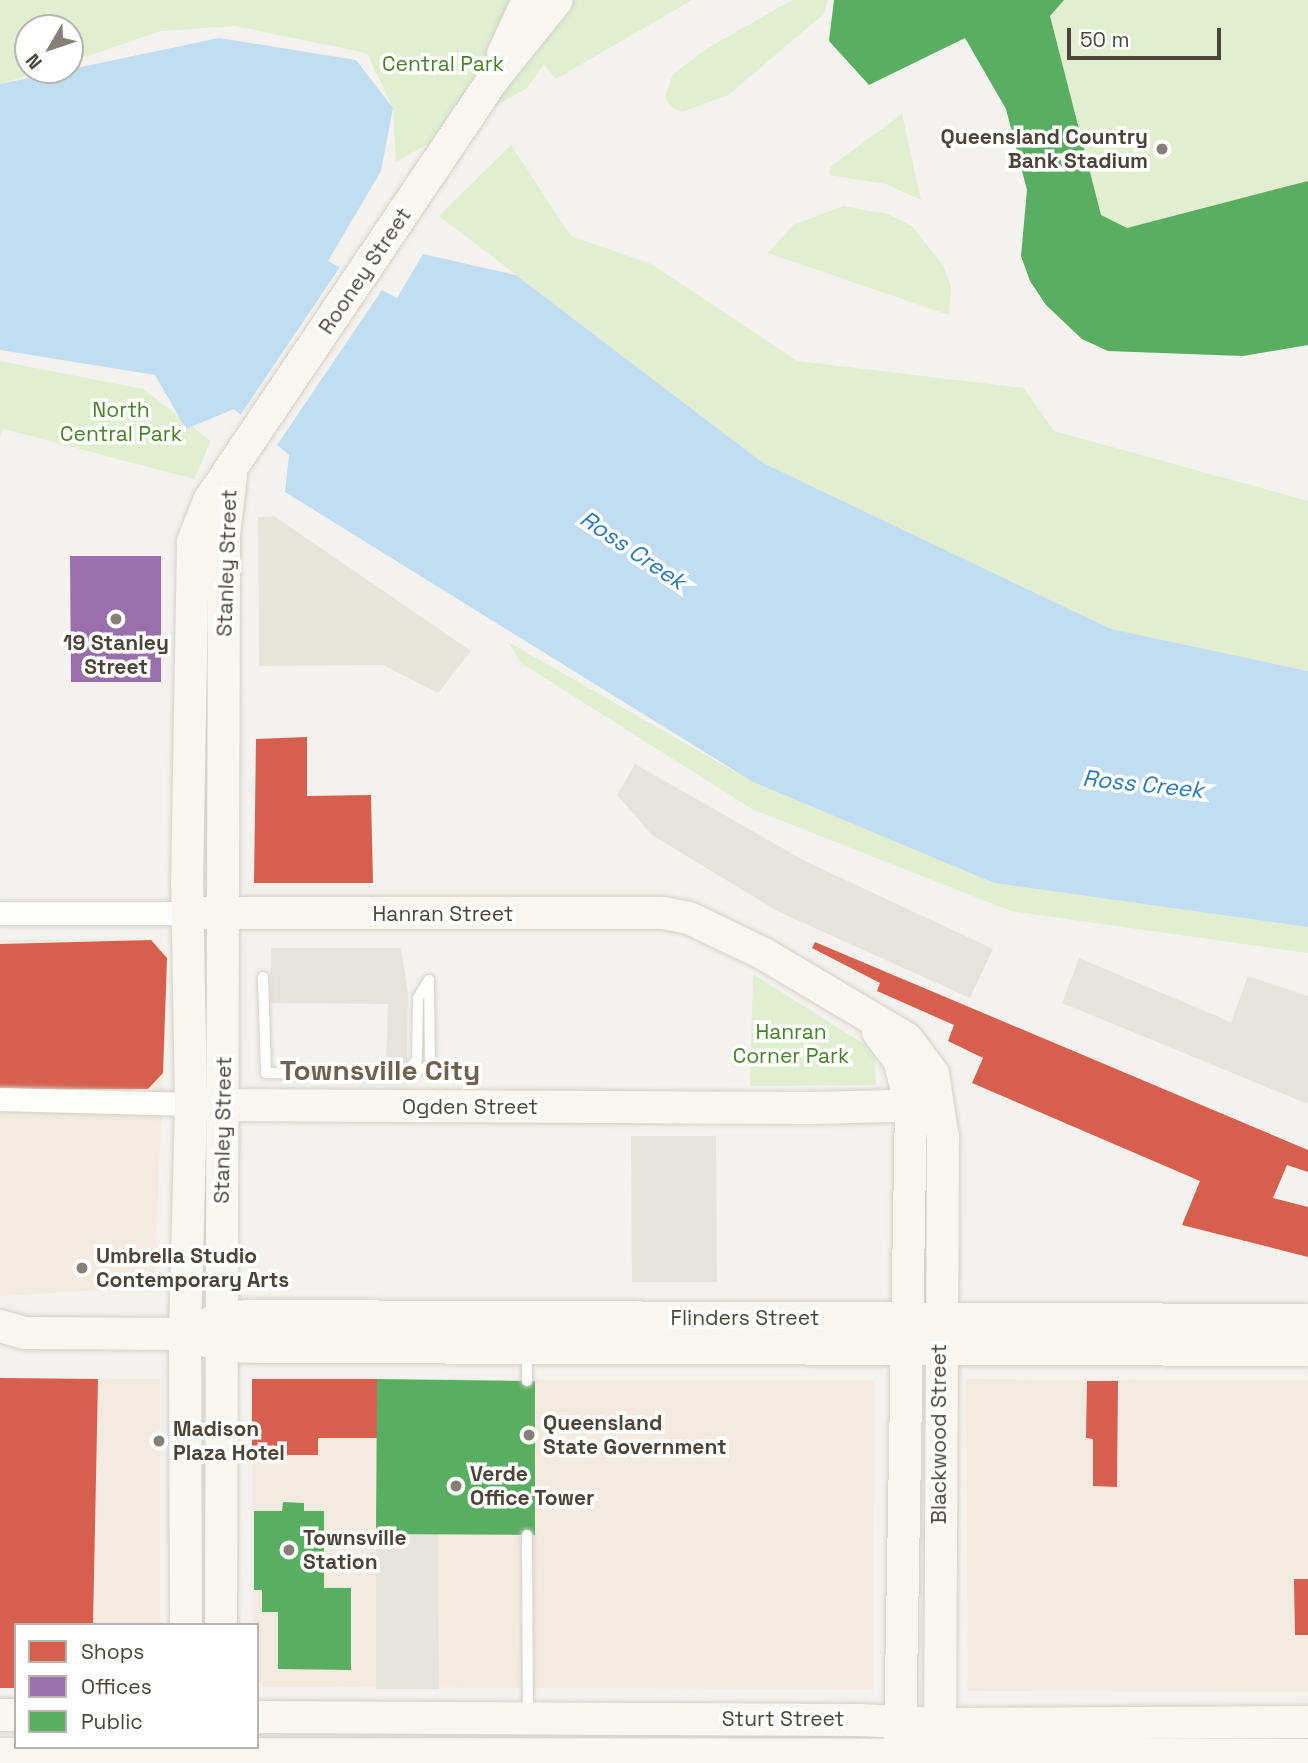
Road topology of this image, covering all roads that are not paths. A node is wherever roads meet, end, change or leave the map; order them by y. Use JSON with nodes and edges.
{"nodes":[{"id":1,"x":528,"y":0,"type":"edge"},
{"id":2,"x":557,"y":0,"type":"edge"},
{"id":3,"x":494,"y":78,"type":"junction"},
{"id":4,"x":236,"y":465,"type":"junction"},
{"id":5,"x":192,"y":559,"type":"junction"},
{"id":6,"x":224,"y":561,"type":"junction"},
{"id":7,"x":0,"y":913,"type":"edge"},
{"id":8,"x":187,"y":913,"type":"junction"},
{"id":9,"x":225,"y":914,"type":"junction"},
{"id":10,"x":263,"y":977,"type":"dead end"},
{"id":11,"x":402,"y":1076,"type":"junction"},
{"id":12,"x":0,"y":1099,"type":"edge"},
{"id":13,"x":191,"y":1104,"type":"junction"},
{"id":14,"x":926,"y":1105,"type":"junction"},
{"id":15,"x":224,"y":1106,"type":"junction"},
{"id":16,"x":1308,"y":1320,"type":"edge"},
{"id":17,"x":222,"y":1331,"type":"junction"},
{"id":18,"x":940,"y":1332,"type":"junction"},
{"id":19,"x":8,"y":1333,"type":"edge"},
{"id":20,"x":185,"y":1334,"type":"junction"},
{"id":21,"x":905,"y":1334,"type":"junction"},
{"id":22,"x":527,"y":1348,"type":"junction"},
{"id":23,"x":1308,"y":1350,"type":"edge"},
{"id":24,"x":527,"y":1381,"type":"dead end"},
{"id":25,"x":527,"y":1535,"type":"dead end"},
{"id":26,"x":186,"y":1623,"type":"edge"},
{"id":27,"x":221,"y":1623,"type":"edge"},
{"id":28,"x":259,"y":1717,"type":"edge"},
{"id":29,"x":528,"y":1717,"type":"junction"},
{"id":30,"x":901,"y":1722,"type":"junction"},
{"id":31,"x":1308,"y":1722,"type":"edge"},
{"id":32,"x":939,"y":1747,"type":"edge"},
{"id":33,"x":0,"y":1754,"type":"edge"},
{"id":34,"x":187,"y":1754,"type":"edge"},
{"id":35,"x":220,"y":1754,"type":"edge"},
{"id":36,"x":1308,"y":1755,"type":"edge"},
{"id":37,"x":899,"y":1759,"type":"edge"}],
"edges":[{"from":1,"to":3,"type":"main road","name":"Rooney Street"},
{"from":2,"to":3,"type":"main road","name":"Rooney Street"},
{"from":3,"to":4,"type":"main road","name":"Rooney Street"},
{"from":4,"to":5,"type":"main road","name":"Stanley Street"},
{"from":4,"to":6,"type":"main road","name":"Stanley Street"},
{"from":5,"to":6,"type":"main road"},
{"from":5,"to":8,"type":"main road","name":"Stanley Street"},
{"from":6,"to":9,"type":"main road","name":"Stanley Street"},
{"from":7,"to":8,"type":"street","name":"Hanran Street"},
{"from":8,"to":9,"type":"main road","name":"Hanran Street"},
{"from":8,"to":13,"type":"main road","name":"Stanley Street"},
{"from":9,"to":14,"type":"main road","name":"Hanran Street"},
{"from":9,"to":15,"type":"main road","name":"Stanley Street"},
{"from":10,"to":11,"type":"lane"},
{"from":11,"to":11,"type":"lane"},
{"from":12,"to":13,"type":"street","name":"Ogden Street"},
{"from":13,"to":15,"type":"main road","name":"Ogden Street"},
{"from":13,"to":20,"type":"main road","name":"Stanley Street"},
{"from":14,"to":15,"type":"main road","name":"Ogden Street"},
{"from":14,"to":18,"type":"main road","name":"Blackwood Street"},
{"from":14,"to":21,"type":"main road","name":"Blackwood Street"},
{"from":15,"to":17,"type":"main road","name":"Stanley Street"},
{"from":16,"to":18,"type":"main road","name":"Flinders Street"},
{"from":17,"to":20,"type":"main road","name":"Flinders Street"},
{"from":17,"to":21,"type":"main road","name":"Flinders Street"},
{"from":17,"to":22,"type":"main road","name":"Flinders Street"},
{"from":17,"to":27,"type":"main road","name":"Stanley Street"},
{"from":18,"to":21,"type":"main road","name":"Flinders Street"},
{"from":18,"to":23,"type":"main road","name":"Flinders Street"},
{"from":18,"to":32,"type":"main road","name":"Blackwood Street"},
{"from":19,"to":20,"type":"main road","name":"Flinders Street"},
{"from":20,"to":26,"type":"main road","name":"Stanley Street"},
{"from":21,"to":22,"type":"main road","name":"Flinders Street"},
{"from":21,"to":30,"type":"main road","name":"Blackwood Street"},
{"from":22,"to":24,"type":"lane"},
{"from":25,"to":29,"type":"lane"},
{"from":28,"to":29,"type":"main road","name":"Sturt Street"},
{"from":29,"to":30,"type":"main road","name":"Sturt Street"},
{"from":30,"to":32,"type":"main road","name":"Sturt Street"},
{"from":30,"to":37,"type":"main road","name":"Blackwood Street"},
{"from":31,"to":32,"type":"main road","name":"Sturt Street"},
{"from":32,"to":36,"type":"main road","name":"Sturt Street"},
{"from":32,"to":37,"type":"main road","name":"Sturt Street"},
{"from":33,"to":34,"type":"main road","name":"Sturt Street"},
{"from":34,"to":35,"type":"main road","name":"Sturt Street"},
{"from":35,"to":37,"type":"main road","name":"Sturt Street"}]}
